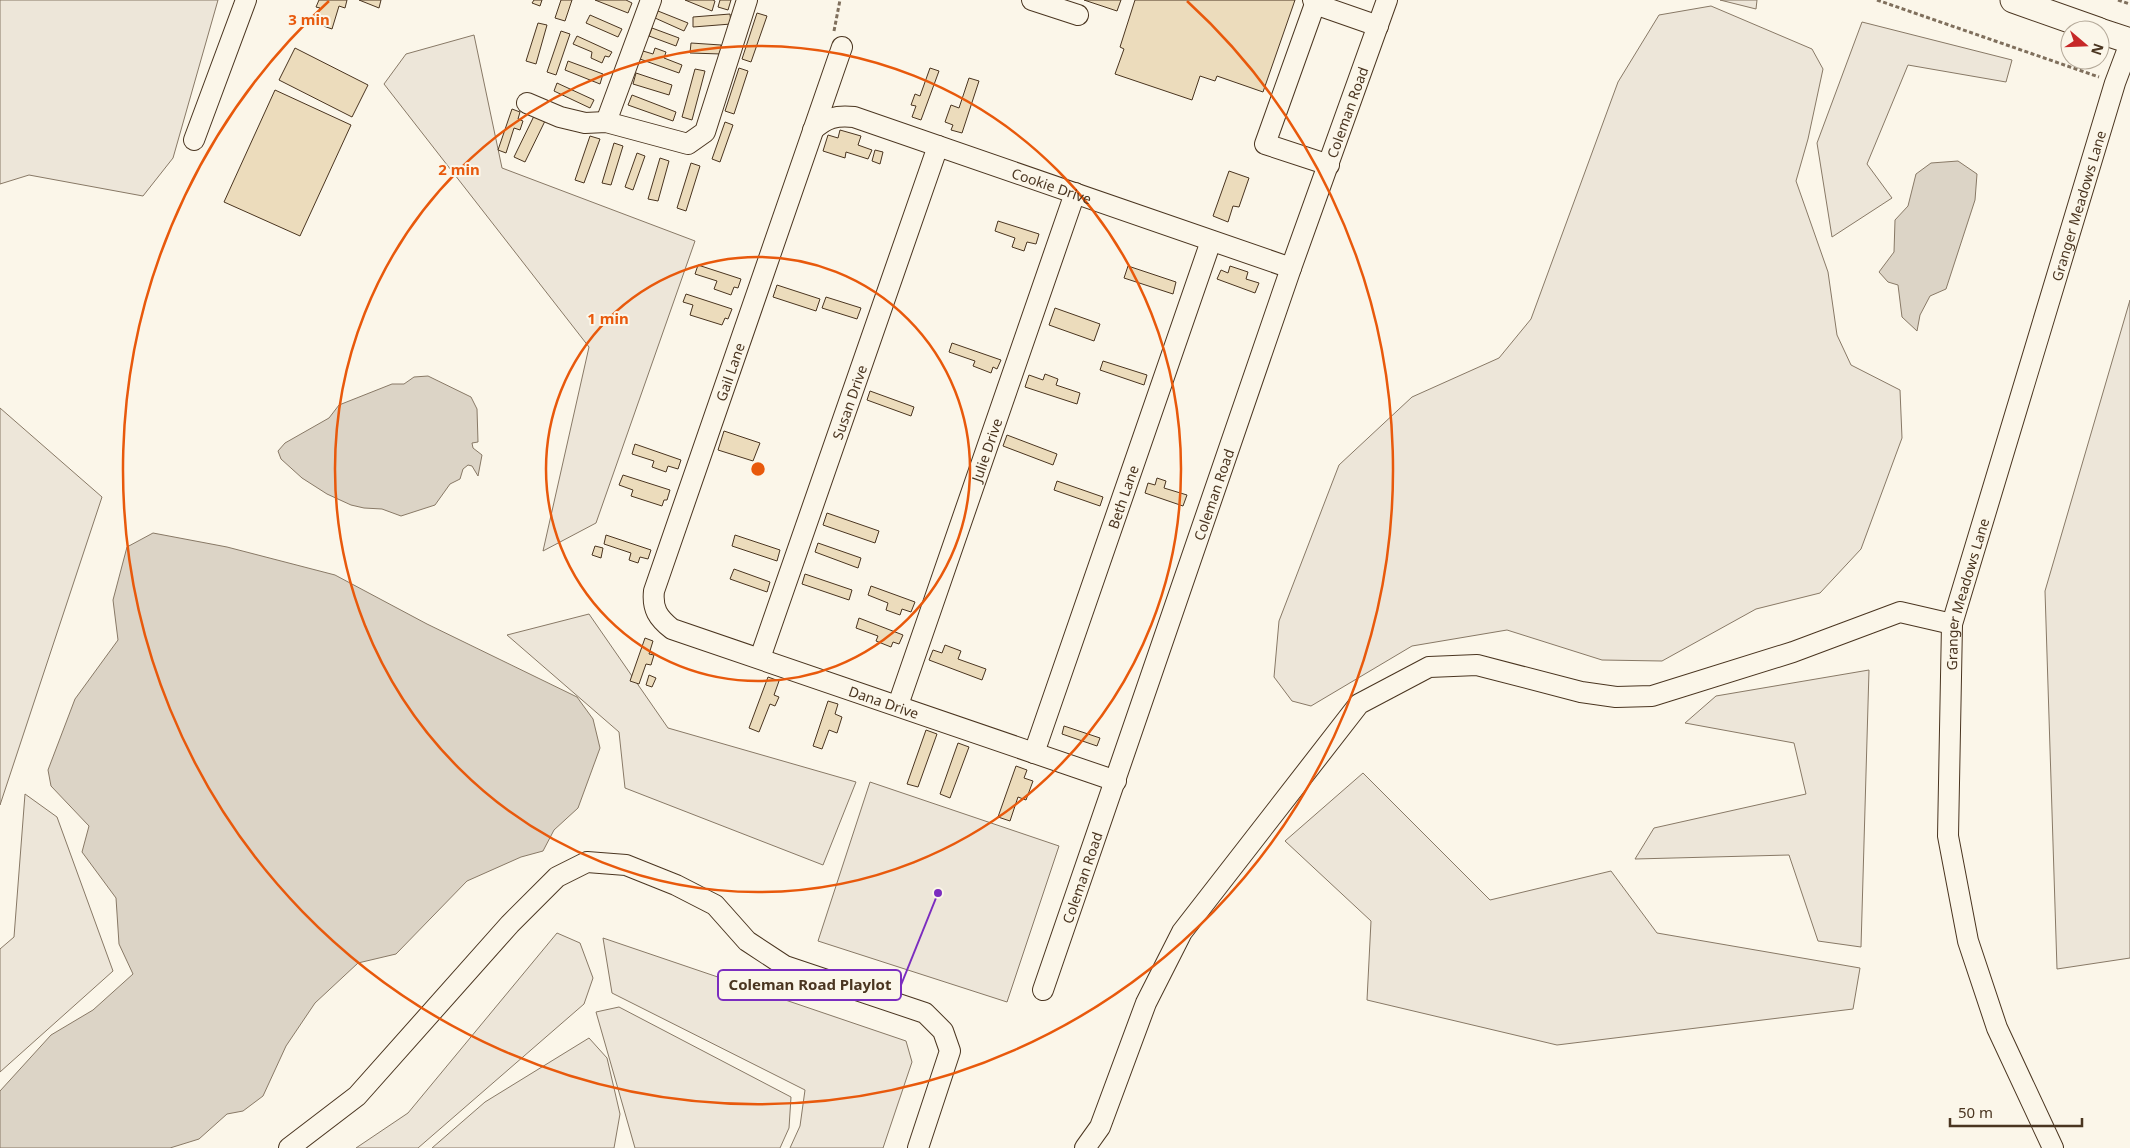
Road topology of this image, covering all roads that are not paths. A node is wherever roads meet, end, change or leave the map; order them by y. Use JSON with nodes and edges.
{"nodes":[{"id":1,"x":246,"y":0,"type":"edge"},
{"id":2,"x":651,"y":0,"type":"edge"},
{"id":3,"x":747,"y":0,"type":"edge"},
{"id":4,"x":1032,"y":0,"type":"edge"},
{"id":5,"x":1387,"y":0,"type":"edge"},
{"id":6,"x":2013,"y":0,"type":"edge"},
{"id":7,"x":1314,"y":2,"type":"edge"},
{"id":8,"x":1078,"y":15,"type":"dead end"},
{"id":9,"x":2070,"y":20,"type":"edge"},
{"id":10,"x":1378,"y":26,"type":"junction"},
{"id":11,"x":2110,"y":34,"type":"edge"},
{"id":12,"x":2130,"y":42,"type":"edge"},
{"id":13,"x":842,"y":47,"type":"road end"},
{"id":14,"x":527,"y":103,"type":"dead end"},
{"id":15,"x":606,"y":122,"type":"junction"},
{"id":16,"x":813,"y":130,"type":"junction"},
{"id":17,"x":194,"y":140,"type":"dead end"},
{"id":18,"x":938,"y":146,"type":"junction"},
{"id":19,"x":1328,"y":165,"type":"junction"},
{"id":20,"x":1075,"y":193,"type":"junction"},
{"id":21,"x":1211,"y":241,"type":"junction"},
{"id":22,"x":1291,"y":268,"type":"junction"},
{"id":23,"x":658,"y":614,"type":"joint"},
{"id":24,"x":1952,"y":624,"type":"junction"},
{"id":25,"x":760,"y":658,"type":"junction"},
{"id":26,"x":898,"y":705,"type":"junction"},
{"id":27,"x":1034,"y":752,"type":"junction"},
{"id":28,"x":1116,"y":781,"type":"junction"},
{"id":29,"x":1043,"y":990,"type":"dead end"},
{"id":30,"x":289,"y":1148,"type":"edge"},
{"id":31,"x":918,"y":1148,"type":"edge"},
{"id":32,"x":1085,"y":1148,"type":"edge"},
{"id":33,"x":2053,"y":1148,"type":"edge"}],
"edges":[{"from":1,"to":17,"type":"street"},
{"from":2,"to":15,"type":"street"},
{"from":3,"to":15,"type":"street"},
{"from":4,"to":8,"type":"street"},
{"from":5,"to":10,"type":"street","name":"Coleman Road"},
{"from":6,"to":9,"type":"main road"},
{"from":7,"to":10,"type":"street"},
{"from":7,"to":19,"type":"street"},
{"from":10,"to":19,"type":"street","name":"Coleman Road"},
{"from":11,"to":12,"type":"main road"},
{"from":12,"to":24,"type":"street","name":"Granger Meadows Lane"},
{"from":13,"to":16,"type":"street","name":"Gail Lane"},
{"from":14,"to":15,"type":"street"},
{"from":16,"to":18,"type":"street","name":"Cookie Drive"},
{"from":16,"to":23,"type":"street","name":"Gail Lane"},
{"from":18,"to":20,"type":"street","name":"Cookie Drive"},
{"from":18,"to":25,"type":"street","name":"Susan Drive"},
{"from":19,"to":22,"type":"street","name":"Coleman Road"},
{"from":20,"to":21,"type":"street","name":"Cookie Drive"},
{"from":20,"to":26,"type":"street","name":"Julie Drive"},
{"from":21,"to":22,"type":"street","name":"Cookie Drive"},
{"from":21,"to":27,"type":"street","name":"Beth Lane"},
{"from":22,"to":28,"type":"street","name":"Coleman Road"},
{"from":23,"to":25,"type":"street","name":"Dana Drive"},
{"from":24,"to":32,"type":"street"},
{"from":24,"to":33,"type":"street","name":"Granger Meadows Lane"},
{"from":25,"to":26,"type":"street","name":"Dana Drive"},
{"from":26,"to":27,"type":"street","name":"Dana Drive"},
{"from":27,"to":28,"type":"street","name":"Dana Drive"},
{"from":28,"to":29,"type":"street","name":"Coleman Road"},
{"from":30,"to":31,"type":"street"}]}
